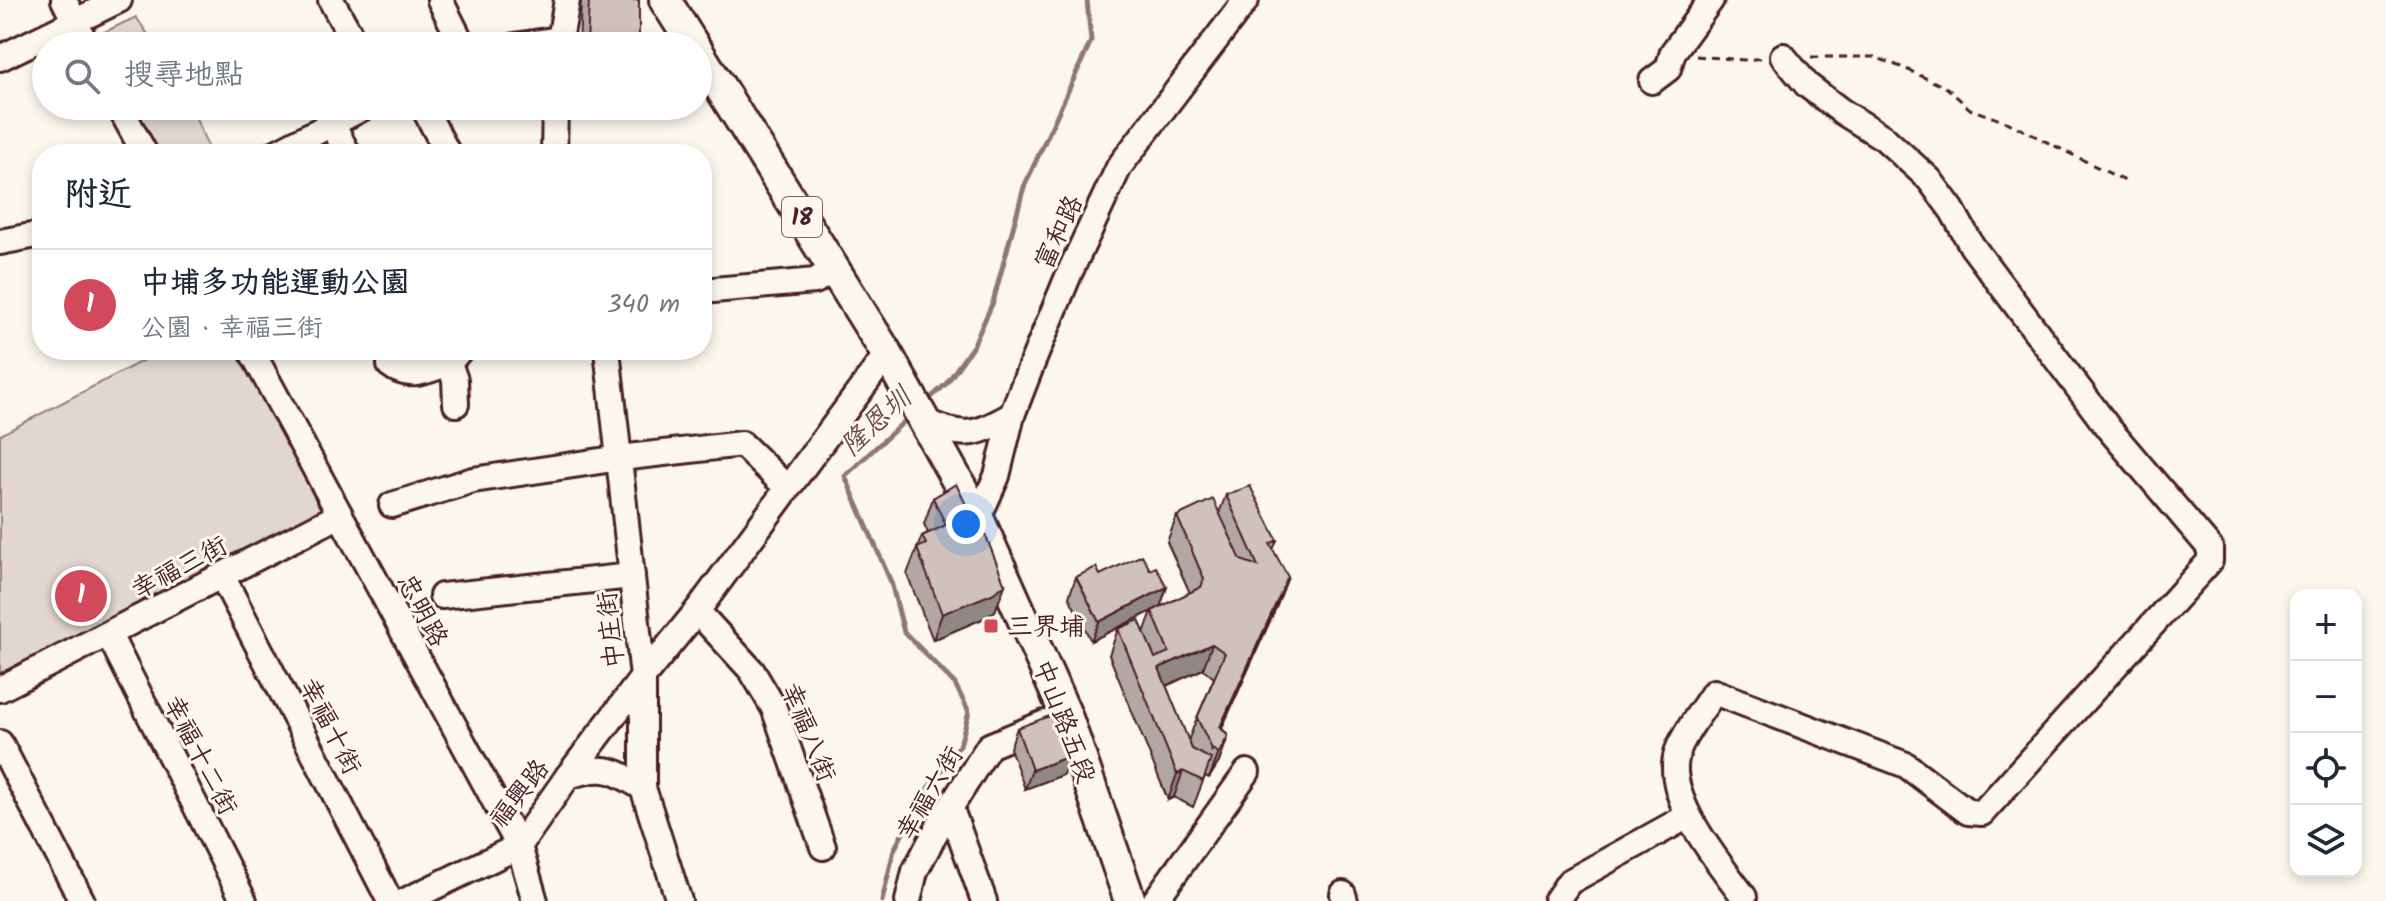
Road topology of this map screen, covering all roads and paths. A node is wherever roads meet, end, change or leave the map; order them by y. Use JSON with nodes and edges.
{"nodes":[{"id":1,"x":64,"y":0,"type":"edge"},
{"id":2,"x":119,"y":0,"type":"edge"},
{"id":3,"x":331,"y":0,"type":"edge"},
{"id":4,"x":440,"y":0,"type":"edge"},
{"id":5,"x":567,"y":0,"type":"edge"},
{"id":6,"x":665,"y":0,"type":"edge"},
{"id":7,"x":1711,"y":0,"type":"edge"},
{"id":8,"x":1245,"y":1,"type":"edge"},
{"id":9,"x":74,"y":23,"type":"junction"},
{"id":10,"x":55,"y":32,"type":"edge"},
{"id":11,"x":79,"y":32,"type":"edge"},
{"id":12,"x":349,"y":32,"type":"edge"},
{"id":13,"x":456,"y":32,"type":"edge"},
{"id":14,"x":561,"y":32,"type":"edge"},
{"id":15,"x":685,"y":32,"type":"edge"},
{"id":16,"x":32,"y":43,"type":"edge"},
{"id":17,"x":1673,"y":52,"type":"junction"},
{"id":18,"x":1783,"y":56,"type":"junction"},
{"id":19,"x":0,"y":58,"type":"edge"},
{"id":20,"x":712,"y":74,"type":"edge"},
{"id":21,"x":1652,"y":81,"type":"dead end"},
{"id":22,"x":127,"y":120,"type":"edge"},
{"id":23,"x":340,"y":120,"type":"edge"},
{"id":24,"x":430,"y":120,"type":"edge"},
{"id":25,"x":555,"y":120,"type":"edge"},
{"id":26,"x":332,"y":124,"type":"junction"},
{"id":27,"x":140,"y":144,"type":"edge"},
{"id":28,"x":293,"y":144,"type":"edge"},
{"id":29,"x":343,"y":144,"type":"edge"},
{"id":30,"x":443,"y":144,"type":"edge"},
{"id":31,"x":554,"y":144,"type":"edge"},
{"id":32,"x":2125,"y":181,"type":"dead end"},
{"id":33,"x":32,"y":236,"type":"edge"},
{"id":34,"x":0,"y":242,"type":"edge"},
{"id":35,"x":834,"y":269,"type":"junction"},
{"id":36,"x":712,"y":290,"type":"edge"},
{"id":37,"x":887,"y":354,"type":"junction"},
{"id":38,"x":256,"y":360,"type":"edge"},
{"id":39,"x":446,"y":360,"type":"edge"},
{"id":40,"x":454,"y":360,"type":"edge"},
{"id":41,"x":608,"y":360,"type":"edge"},
{"id":42,"x":390,"y":365,"type":"dead end"},
{"id":43,"x":456,"y":404,"type":"dead end"},
{"id":44,"x":1012,"y":415,"type":"junction"},
{"id":45,"x":925,"y":420,"type":"junction"},
{"id":46,"x":620,"y":458,"type":"junction"},
{"id":47,"x":787,"y":488,"type":"junction"},
{"id":48,"x":392,"y":505,"type":"dead end"},
{"id":49,"x":340,"y":515,"type":"junction"},
{"id":50,"x":978,"y":518,"type":"junction"},
{"id":51,"x":222,"y":576,"type":"junction"},
{"id":52,"x":632,"y":576,"type":"junction"},
{"id":53,"x":442,"y":596,"type":"dead end"},
{"id":54,"x":697,"y":611,"type":"junction"},
{"id":55,"x":109,"y":635,"type":"junction"},
{"id":56,"x":643,"y":677,"type":"junction"},
{"id":57,"x":0,"y":689,"type":"edge"},
{"id":58,"x":1066,"y":715,"type":"junction"},
{"id":59,"x":0,"y":743,"type":"edge"},
{"id":60,"x":1247,"y":772,"type":"dead end"},
{"id":61,"x":568,"y":776,"type":"junction"},
{"id":62,"x":643,"y":788,"type":"junction"},
{"id":63,"x":951,"y":809,"type":"junction"},
{"id":64,"x":1688,"y":816,"type":"junction"},
{"id":65,"x":519,"y":846,"type":"junction"},
{"id":66,"x":823,"y":847,"type":"dead end"},
{"id":67,"x":1744,"y":897,"type":"dead end"},
{"id":68,"x":82,"y":901,"type":"edge"},
{"id":69,"x":244,"y":901,"type":"edge"},
{"id":70,"x":390,"y":901,"type":"edge"},
{"id":71,"x":405,"y":901,"type":"edge"},
{"id":72,"x":535,"y":901,"type":"edge"},
{"id":73,"x":679,"y":901,"type":"edge"},
{"id":74,"x":908,"y":901,"type":"edge"},
{"id":75,"x":984,"y":901,"type":"edge"},
{"id":76,"x":1130,"y":901,"type":"edge"},
{"id":77,"x":1155,"y":901,"type":"edge"},
{"id":78,"x":1556,"y":901,"type":"edge"}],
"edges":[{"from":1,"to":9,"type":"street"},
{"from":2,"to":9,"type":"street"},
{"from":3,"to":12,"type":"street"},
{"from":4,"to":13,"type":"street"},
{"from":5,"to":14,"type":"street"},
{"from":6,"to":15,"type":"main road"},
{"from":7,"to":17,"type":"street"},
{"from":8,"to":44,"type":"street","name":"富和路"},
{"from":9,"to":10,"type":"street"},
{"from":9,"to":11,"type":"street"},
{"from":16,"to":19,"type":"street"},
{"from":17,"to":18,"type":"path"},
{"from":17,"to":21,"type":"street"},
{"from":18,"to":32,"type":"path"},
{"from":18,"to":64,"type":"street"},
{"from":20,"to":35,"type":"main road","number":"18"},
{"from":22,"to":27,"type":"street"},
{"from":23,"to":26,"type":"street"},
{"from":24,"to":30,"type":"street"},
{"from":25,"to":31,"type":"street"},
{"from":26,"to":28,"type":"street"},
{"from":26,"to":29,"type":"street"},
{"from":33,"to":34,"type":"street"},
{"from":35,"to":36,"type":"street"},
{"from":35,"to":37,"type":"main road","number":"18"},
{"from":37,"to":45,"type":"main road","number":"18"},
{"from":37,"to":47,"type":"street","name":"福興路"},
{"from":38,"to":49,"type":"street","name":"忠明路"},
{"from":39,"to":42,"type":"street"},
{"from":40,"to":43,"type":"street"},
{"from":41,"to":46,"type":"street","name":"中庄街"},
{"from":44,"to":45,"type":"street"},
{"from":44,"to":50,"type":"street","name":"富和路"},
{"from":45,"to":50,"type":"main road","name":"中山路五段","number":"18"},
{"from":46,"to":47,"type":"street"},
{"from":46,"to":48,"type":"street"},
{"from":46,"to":52,"type":"street","name":"中庄街"},
{"from":47,"to":54,"type":"street","name":"福興路"},
{"from":49,"to":51,"type":"street","name":"幸福三街"},
{"from":49,"to":65,"type":"street","name":"忠明路"},
{"from":50,"to":58,"type":"main road","name":"中山路五段","number":"18"},
{"from":51,"to":55,"type":"street","name":"幸福三街"},
{"from":51,"to":70,"type":"street","name":"幸福十街"},
{"from":52,"to":53,"type":"street"},
{"from":52,"to":56,"type":"street","name":"中庄街"},
{"from":54,"to":56,"type":"street","name":"福興路"},
{"from":54,"to":66,"type":"street","name":"幸福八街"},
{"from":55,"to":57,"type":"street","name":"幸福三街"},
{"from":55,"to":69,"type":"street","name":"幸福十二街"},
{"from":56,"to":61,"type":"street","name":"福興路"},
{"from":56,"to":62,"type":"street","name":"中庄街"},
{"from":58,"to":63,"type":"street","name":"幸福六街"},
{"from":58,"to":76,"type":"main road","name":"中山路五段","number":"18"},
{"from":59,"to":68,"type":"street"},
{"from":60,"to":77,"type":"street"},
{"from":61,"to":62,"type":"street"},
{"from":61,"to":65,"type":"street","name":"福興路"},
{"from":62,"to":73,"type":"street","name":"中庄街"},
{"from":63,"to":74,"type":"street","name":"幸福六街"},
{"from":63,"to":75,"type":"street"},
{"from":64,"to":67,"type":"street"},
{"from":64,"to":78,"type":"street"},
{"from":65,"to":71,"type":"street","name":"福興路"},
{"from":65,"to":72,"type":"street","name":"忠明路"}]}
